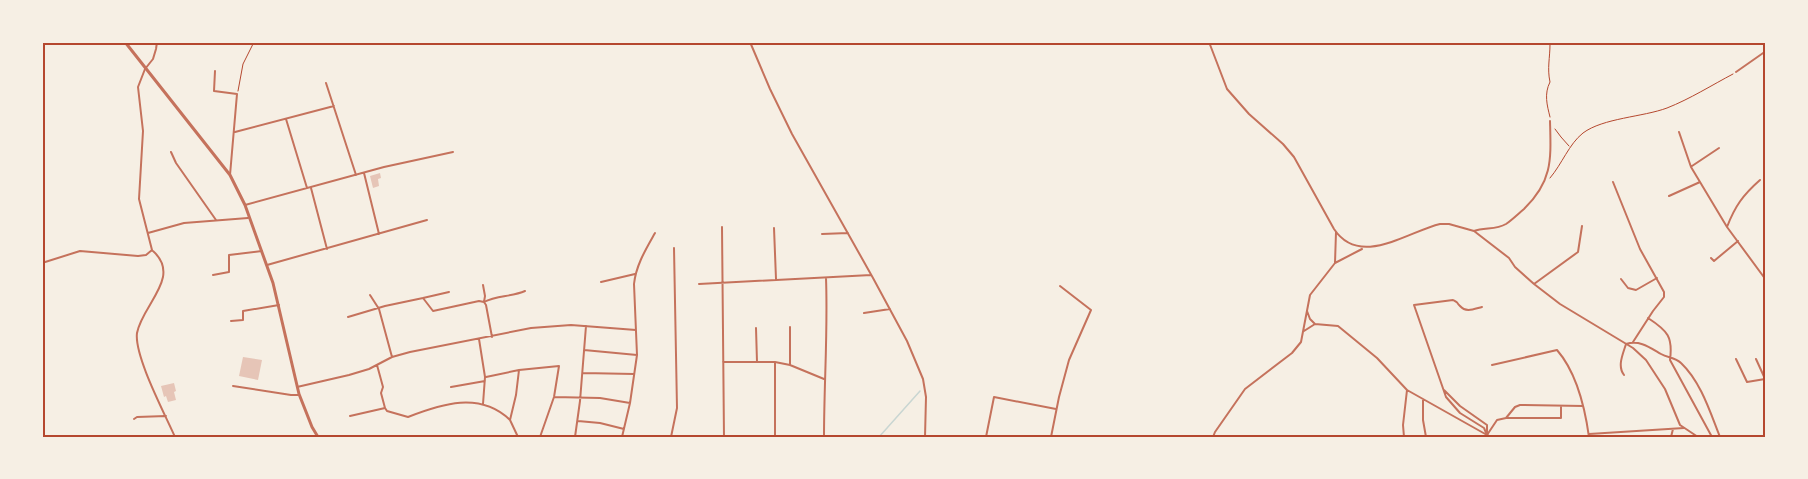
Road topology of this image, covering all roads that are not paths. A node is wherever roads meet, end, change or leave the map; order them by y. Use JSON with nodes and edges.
{"nodes":[{"id":1,"x":125,"y":42,"type":"edge"},
{"id":2,"x":157,"y":42,"type":"edge"},
{"id":3,"x":750,"y":42,"type":"edge"},
{"id":4,"x":1209,"y":42,"type":"edge"},
{"id":5,"x":1766,"y":51,"type":"edge"},
{"id":6,"x":145,"y":69,"type":"junction"},
{"id":7,"x":215,"y":71,"type":"dead end"},
{"id":8,"x":1736,"y":72,"type":"road end"},
{"id":9,"x":326,"y":83,"type":"dead end"},
{"id":10,"x":334,"y":106,"type":"junction"},
{"id":11,"x":286,"y":119,"type":"junction"},
{"id":12,"x":1550,"y":121,"type":"road end"},
{"id":13,"x":235,"y":132,"type":"junction"},
{"id":14,"x":1679,"y":132,"type":"dead end"},
{"id":15,"x":1719,"y":148,"type":"dead end"},
{"id":16,"x":171,"y":152,"type":"dead end"},
{"id":17,"x":453,"y":152,"type":"dead end"},
{"id":18,"x":1691,"y":167,"type":"junction"},
{"id":19,"x":364,"y":173,"type":"junction"},
{"id":20,"x":230,"y":175,"type":"junction"},
{"id":21,"x":356,"y":175,"type":"junction"},
{"id":22,"x":1760,"y":180,"type":"dead end"},
{"id":23,"x":1613,"y":182,"type":"dead end"},
{"id":24,"x":1700,"y":182,"type":"junction"},
{"id":25,"x":309,"y":187,"type":"junction"},
{"id":26,"x":1669,"y":196,"type":"dead end"},
{"id":27,"x":245,"y":205,"type":"junction"},
{"id":28,"x":250,"y":218,"type":"junction"},
{"id":29,"x":216,"y":220,"type":"junction"},
{"id":30,"x":427,"y":220,"type":"dead end"},
{"id":31,"x":1582,"y":226,"type":"dead end"},
{"id":32,"x":722,"y":227,"type":"dead end"},
{"id":33,"x":1727,"y":227,"type":"junction"},
{"id":34,"x":774,"y":228,"type":"dead end"},
{"id":35,"x":1473,"y":231,"type":"junction"},
{"id":36,"x":1336,"y":232,"type":"junction"},
{"id":37,"x":148,"y":233,"type":"junction"},
{"id":38,"x":655,"y":233,"type":"dead end"},
{"id":39,"x":848,"y":233,"type":"junction"},
{"id":40,"x":380,"y":234,"type":"junction"},
{"id":41,"x":822,"y":234,"type":"dead end"},
{"id":42,"x":1738,"y":242,"type":"junction"},
{"id":43,"x":674,"y":248,"type":"dead end"},
{"id":44,"x":1363,"y":248,"type":"junction"},
{"id":45,"x":327,"y":249,"type":"junction"},
{"id":46,"x":152,"y":250,"type":"junction"},
{"id":47,"x":262,"y":251,"type":"junction"},
{"id":48,"x":1711,"y":258,"type":"dead end"},
{"id":49,"x":42,"y":263,"type":"edge"},
{"id":50,"x":1335,"y":263,"type":"junction"},
{"id":51,"x":267,"y":265,"type":"junction"},
{"id":52,"x":635,"y":274,"type":"junction"},
{"id":53,"x":213,"y":275,"type":"dead end"},
{"id":54,"x":872,"y":275,"type":"junction"},
{"id":55,"x":826,"y":277,"type":"junction"},
{"id":56,"x":1657,"y":278,"type":"junction"},
{"id":57,"x":776,"y":279,"type":"junction"},
{"id":58,"x":1620,"y":279,"type":"dead end"},
{"id":59,"x":1766,"y":280,"type":"edge"},
{"id":60,"x":601,"y":282,"type":"dead end"},
{"id":61,"x":722,"y":283,"type":"junction"},
{"id":62,"x":699,"y":284,"type":"dead end"},
{"id":63,"x":1534,"y":284,"type":"junction"},
{"id":64,"x":483,"y":285,"type":"dead end"},
{"id":65,"x":1060,"y":286,"type":"dead end"},
{"id":66,"x":525,"y":291,"type":"dead end"},
{"id":67,"x":449,"y":292,"type":"dead end"},
{"id":68,"x":370,"y":295,"type":"dead end"},
{"id":69,"x":423,"y":298,"type":"junction"},
{"id":70,"x":484,"y":302,"type":"junction"},
{"id":71,"x":279,"y":305,"type":"junction"},
{"id":72,"x":1482,"y":307,"type":"dead end"},
{"id":73,"x":379,"y":309,"type":"junction"},
{"id":74,"x":891,"y":309,"type":"junction"},
{"id":75,"x":1307,"y":310,"type":"junction"},
{"id":76,"x":864,"y":313,"type":"dead end"},
{"id":77,"x":348,"y":317,"type":"dead end"},
{"id":78,"x":1648,"y":318,"type":"junction"},
{"id":79,"x":231,"y":321,"type":"dead end"},
{"id":80,"x":1315,"y":324,"type":"junction"},
{"id":81,"x":586,"y":326,"type":"junction"},
{"id":82,"x":790,"y":327,"type":"dead end"},
{"id":83,"x":756,"y":328,"type":"dead end"},
{"id":84,"x":636,"y":330,"type":"junction"},
{"id":85,"x":1303,"y":332,"type":"junction"},
{"id":86,"x":492,"y":337,"type":"junction"},
{"id":87,"x":479,"y":339,"type":"junction"},
{"id":88,"x":1633,"y":342,"type":"junction"},
{"id":89,"x":1626,"y":344,"type":"junction"},
{"id":90,"x":584,"y":350,"type":"junction"},
{"id":91,"x":637,"y":355,"type":"junction"},
{"id":92,"x":1670,"y":356,"type":"junction"},
{"id":93,"x":392,"y":357,"type":"junction"},
{"id":94,"x":1736,"y":359,"type":"dead end"},
{"id":95,"x":1756,"y":359,"type":"dead end"},
{"id":96,"x":723,"y":362,"type":"junction"},
{"id":97,"x":757,"y":362,"type":"junction"},
{"id":98,"x":775,"y":362,"type":"junction"},
{"id":99,"x":790,"y":364,"type":"junction"},
{"id":100,"x":377,"y":365,"type":"junction"},
{"id":101,"x":1492,"y":365,"type":"dead end"},
{"id":102,"x":519,"y":370,"type":"junction"},
{"id":103,"x":582,"y":373,"type":"junction"},
{"id":104,"x":634,"y":375,"type":"junction"},
{"id":105,"x":1624,"y":375,"type":"dead end"},
{"id":106,"x":485,"y":379,"type":"junction"},
{"id":107,"x":824,"y":379,"type":"junction"},
{"id":108,"x":1765,"y":380,"type":"edge"},
{"id":109,"x":233,"y":386,"type":"dead end"},
{"id":110,"x":297,"y":387,"type":"junction"},
{"id":111,"x":451,"y":387,"type":"dead end"},
{"id":112,"x":1407,"y":390,"type":"junction"},
{"id":113,"x":299,"y":394,"type":"junction"},
{"id":114,"x":580,"y":397,"type":"junction"},
{"id":115,"x":554,"y":398,"type":"junction"},
{"id":116,"x":1423,"y":400,"type":"junction"},
{"id":117,"x":630,"y":403,"type":"junction"},
{"id":118,"x":483,"y":404,"type":"junction"},
{"id":119,"x":1583,"y":406,"type":"junction"},
{"id":120,"x":1561,"y":407,"type":"junction"},
{"id":121,"x":385,"y":408,"type":"junction"},
{"id":122,"x":1056,"y":408,"type":"junction"},
{"id":123,"x":166,"y":416,"type":"junction"},
{"id":124,"x":350,"y":416,"type":"dead end"},
{"id":125,"x":1506,"y":418,"type":"junction"},
{"id":126,"x":134,"y":419,"type":"dead end"},
{"id":127,"x":510,"y":420,"type":"junction"},
{"id":128,"x":578,"y":421,"type":"junction"},
{"id":129,"x":1684,"y":428,"type":"junction"},
{"id":130,"x":624,"y":429,"type":"junction"},
{"id":131,"x":1673,"y":429,"type":"junction"},
{"id":132,"x":1487,"y":436,"type":"edge"},
{"id":133,"x":1589,"y":436,"type":"edge"},
{"id":134,"x":175,"y":437,"type":"edge"},
{"id":135,"x":318,"y":437,"type":"edge"},
{"id":136,"x":518,"y":437,"type":"edge"},
{"id":137,"x":540,"y":437,"type":"edge"},
{"id":138,"x":575,"y":437,"type":"edge"},
{"id":139,"x":622,"y":437,"type":"edge"},
{"id":140,"x":671,"y":437,"type":"edge"},
{"id":141,"x":724,"y":437,"type":"edge"},
{"id":142,"x":774,"y":437,"type":"edge"},
{"id":143,"x":825,"y":437,"type":"edge"},
{"id":144,"x":925,"y":437,"type":"edge"},
{"id":145,"x":986,"y":437,"type":"edge"},
{"id":146,"x":1051,"y":437,"type":"edge"},
{"id":147,"x":1213,"y":437,"type":"edge"},
{"id":148,"x":1404,"y":437,"type":"edge"},
{"id":149,"x":1426,"y":437,"type":"edge"},
{"id":150,"x":1671,"y":437,"type":"edge"},
{"id":151,"x":1698,"y":437,"type":"edge"},
{"id":152,"x":1712,"y":437,"type":"edge"},
{"id":153,"x":1720,"y":437,"type":"edge"}],
"edges":[{"from":1,"to":6,"type":"street"},
{"from":2,"to":6,"type":"street"},
{"from":3,"to":39,"type":"street"},
{"from":4,"to":36,"type":"street"},
{"from":5,"to":8,"type":"street"},
{"from":6,"to":20,"type":"street"},
{"from":6,"to":37,"type":"street"},
{"from":7,"to":13,"type":"street"},
{"from":9,"to":10,"type":"street"},
{"from":10,"to":11,"type":"street"},
{"from":10,"to":21,"type":"street"},
{"from":11,"to":13,"type":"street"},
{"from":11,"to":25,"type":"street"},
{"from":12,"to":35,"type":"street"},
{"from":13,"to":20,"type":"street"},
{"from":14,"to":18,"type":"street"},
{"from":15,"to":18,"type":"street"},
{"from":16,"to":29,"type":"street"},
{"from":17,"to":19,"type":"street"},
{"from":18,"to":24,"type":"street"},
{"from":19,"to":21,"type":"street"},
{"from":19,"to":40,"type":"street"},
{"from":20,"to":27,"type":"street"},
{"from":21,"to":25,"type":"street"},
{"from":22,"to":33,"type":"street"},
{"from":23,"to":56,"type":"street"},
{"from":24,"to":26,"type":"street"},
{"from":24,"to":33,"type":"street"},
{"from":25,"to":27,"type":"street"},
{"from":25,"to":45,"type":"street"},
{"from":27,"to":28,"type":"street"},
{"from":28,"to":29,"type":"street"},
{"from":28,"to":47,"type":"street"},
{"from":29,"to":37,"type":"street"},
{"from":30,"to":40,"type":"street"},
{"from":31,"to":63,"type":"street"},
{"from":32,"to":61,"type":"street"},
{"from":33,"to":42,"type":"street"},
{"from":34,"to":57,"type":"street"},
{"from":35,"to":44,"type":"street"},
{"from":35,"to":63,"type":"street"},
{"from":36,"to":44,"type":"street"},
{"from":36,"to":50,"type":"street"},
{"from":37,"to":46,"type":"street"},
{"from":38,"to":52,"type":"street"},
{"from":39,"to":41,"type":"street"},
{"from":39,"to":54,"type":"street"},
{"from":40,"to":45,"type":"street"},
{"from":42,"to":48,"type":"street"},
{"from":42,"to":59,"type":"street"},
{"from":43,"to":140,"type":"street"},
{"from":44,"to":50,"type":"street"},
{"from":45,"to":51,"type":"street"},
{"from":46,"to":49,"type":"street"},
{"from":46,"to":123,"type":"street"},
{"from":47,"to":51,"type":"street"},
{"from":47,"to":53,"type":"street"},
{"from":50,"to":75,"type":"street"},
{"from":51,"to":71,"type":"street"},
{"from":52,"to":60,"type":"street"},
{"from":52,"to":84,"type":"street"},
{"from":54,"to":55,"type":"street"},
{"from":54,"to":74,"type":"street"},
{"from":55,"to":57,"type":"street"},
{"from":55,"to":107,"type":"street"},
{"from":56,"to":58,"type":"street"},
{"from":56,"to":78,"type":"street"},
{"from":57,"to":61,"type":"street"},
{"from":61,"to":62,"type":"street"},
{"from":61,"to":96,"type":"street"},
{"from":63,"to":89,"type":"street"},
{"from":64,"to":70,"type":"street"},
{"from":65,"to":122,"type":"street"},
{"from":66,"to":70,"type":"street"},
{"from":67,"to":69,"type":"street"},
{"from":68,"to":73,"type":"street"},
{"from":69,"to":70,"type":"street"},
{"from":69,"to":73,"type":"street"},
{"from":70,"to":86,"type":"street"},
{"from":71,"to":79,"type":"street"},
{"from":71,"to":110,"type":"street"},
{"from":72,"to":132,"type":"street"},
{"from":73,"to":77,"type":"street"},
{"from":73,"to":93,"type":"street"},
{"from":74,"to":76,"type":"street"},
{"from":74,"to":144,"type":"street"},
{"from":75,"to":80,"type":"street"},
{"from":75,"to":85,"type":"street"},
{"from":78,"to":88,"type":"street"},
{"from":78,"to":92,"type":"street"},
{"from":80,"to":85,"type":"street"},
{"from":80,"to":112,"type":"street"},
{"from":81,"to":84,"type":"street"},
{"from":81,"to":86,"type":"street"},
{"from":81,"to":90,"type":"street"},
{"from":82,"to":99,"type":"street"},
{"from":83,"to":97,"type":"street"},
{"from":84,"to":91,"type":"street"},
{"from":85,"to":147,"type":"street"},
{"from":86,"to":87,"type":"street"},
{"from":87,"to":93,"type":"street"},
{"from":87,"to":106,"type":"street"},
{"from":88,"to":89,"type":"street"},
{"from":88,"to":92,"type":"street"},
{"from":89,"to":105,"type":"street"},
{"from":89,"to":129,"type":"street"},
{"from":90,"to":91,"type":"street"},
{"from":90,"to":103,"type":"street"},
{"from":91,"to":104,"type":"street"},
{"from":92,"to":152,"type":"street"},
{"from":92,"to":153,"type":"street"},
{"from":93,"to":100,"type":"street"},
{"from":94,"to":108,"type":"street"},
{"from":95,"to":108,"type":"street"},
{"from":96,"to":97,"type":"street"},
{"from":96,"to":141,"type":"street"},
{"from":97,"to":98,"type":"street"},
{"from":98,"to":99,"type":"street"},
{"from":98,"to":142,"type":"street"},
{"from":99,"to":107,"type":"street"},
{"from":100,"to":110,"type":"street"},
{"from":100,"to":121,"type":"street"},
{"from":101,"to":119,"type":"street"},
{"from":102,"to":106,"type":"street"},
{"from":102,"to":115,"type":"street"},
{"from":102,"to":127,"type":"street"},
{"from":103,"to":104,"type":"street"},
{"from":103,"to":114,"type":"street"},
{"from":104,"to":117,"type":"street"},
{"from":106,"to":111,"type":"street"},
{"from":106,"to":118,"type":"street"},
{"from":107,"to":143,"type":"street"},
{"from":109,"to":113,"type":"street"},
{"from":110,"to":113,"type":"street"},
{"from":112,"to":116,"type":"street"},
{"from":112,"to":148,"type":"street"},
{"from":113,"to":135,"type":"street"},
{"from":114,"to":115,"type":"street"},
{"from":114,"to":117,"type":"street"},
{"from":114,"to":128,"type":"street"},
{"from":115,"to":137,"type":"street"},
{"from":116,"to":132,"type":"street"},
{"from":116,"to":149,"type":"street"},
{"from":117,"to":130,"type":"street"},
{"from":118,"to":121,"type":"street"},
{"from":118,"to":127,"type":"street"},
{"from":119,"to":120,"type":"street"},
{"from":119,"to":133,"type":"street"},
{"from":120,"to":125,"type":"street"},
{"from":120,"to":125,"type":"street"},
{"from":121,"to":124,"type":"street"},
{"from":122,"to":145,"type":"street"},
{"from":122,"to":146,"type":"street"},
{"from":123,"to":126,"type":"street"},
{"from":123,"to":134,"type":"street"},
{"from":125,"to":132,"type":"street"},
{"from":127,"to":136,"type":"street"},
{"from":128,"to":130,"type":"street"},
{"from":128,"to":138,"type":"street"},
{"from":129,"to":131,"type":"street"},
{"from":129,"to":151,"type":"street"},
{"from":130,"to":139,"type":"street"},
{"from":131,"to":133,"type":"street"},
{"from":131,"to":150,"type":"street"}]}
